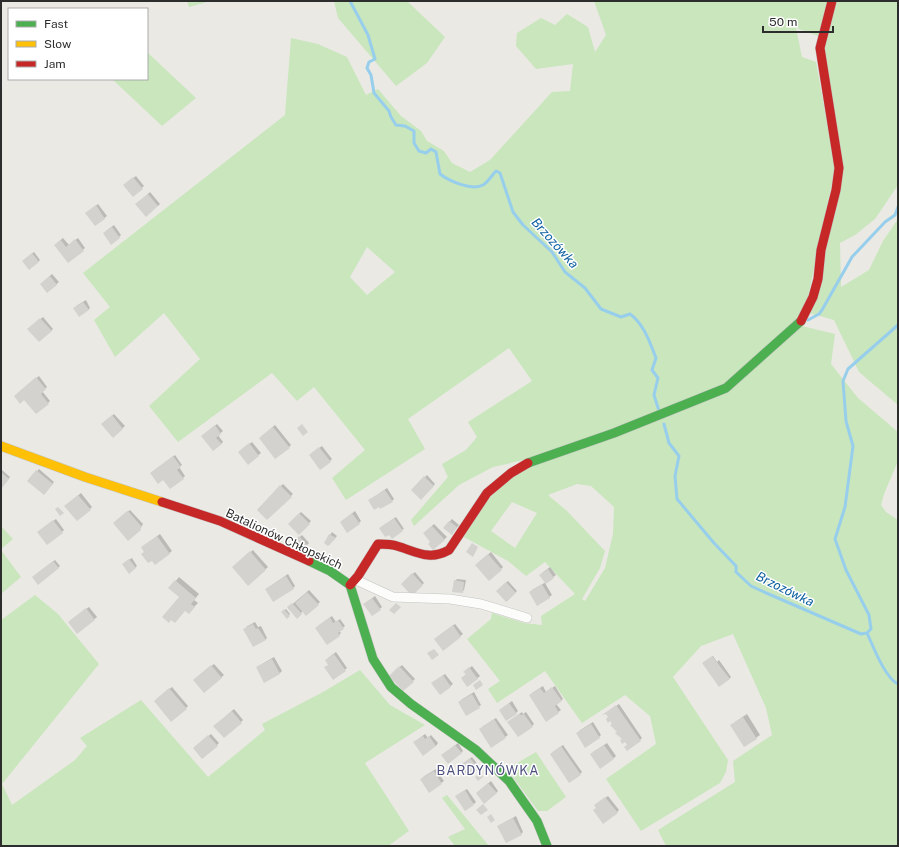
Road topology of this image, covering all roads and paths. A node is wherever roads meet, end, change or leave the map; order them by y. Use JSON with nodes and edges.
{"nodes":[{"id":1,"x":832,"y":1,"type":"edge"},
{"id":2,"x":1,"y":446,"type":"edge"},
{"id":3,"x":353,"y":582,"type":"junction"},
{"id":4,"x":527,"y":618,"type":"dead end"},
{"id":5,"x":547,"y":846,"type":"edge"}],
"edges":[{"from":1,"to":3,"type":"street"},
{"from":2,"to":3,"type":"street","name":"Batalionów Chłopskich"},
{"from":3,"to":4,"type":"street"},
{"from":3,"to":5,"type":"street","name":"Batalionów Chłopskich"}]}
